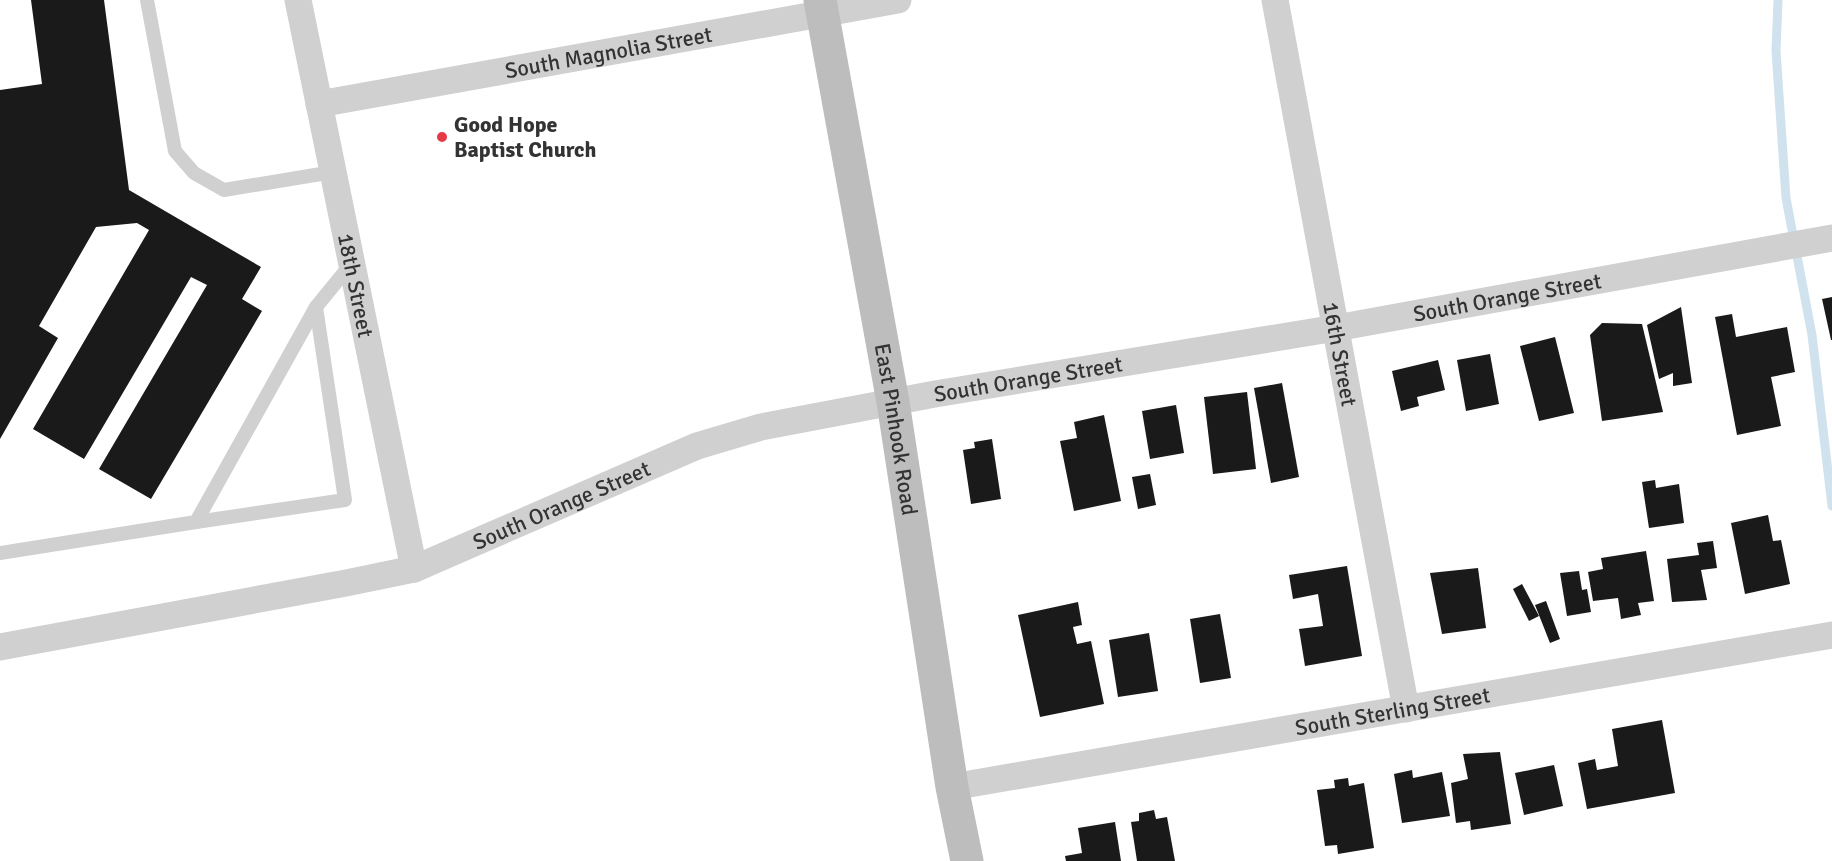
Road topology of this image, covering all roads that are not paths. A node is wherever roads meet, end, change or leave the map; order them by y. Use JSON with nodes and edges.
{"nodes":[{"id":1,"x":147,"y":0,"type":"edge"},
{"id":2,"x":298,"y":0,"type":"edge"},
{"id":3,"x":897,"y":0,"type":"edge"},
{"id":4,"x":1275,"y":0,"type":"edge"},
{"id":5,"x":821,"y":6,"type":"edge"},
{"id":6,"x":319,"y":104,"type":"junction"},
{"id":7,"x":333,"y":172,"type":"junction"},
{"id":8,"x":1810,"y":242,"type":"edge"},
{"id":9,"x":352,"y":263,"type":"junction"},
{"id":10,"x":316,"y":307,"type":"junction"},
{"id":11,"x":1336,"y":328,"type":"junction"},
{"id":12,"x":892,"y":402,"type":"junction"},
{"id":13,"x":195,"y":522,"type":"junction"},
{"id":14,"x":0,"y":553,"type":"edge"},
{"id":15,"x":414,"y":569,"type":"junction"},
{"id":16,"x":1832,"y":635,"type":"edge"},
{"id":17,"x":0,"y":647,"type":"edge"},
{"id":18,"x":1406,"y":709,"type":"junction"},
{"id":19,"x":952,"y":787,"type":"junction"},
{"id":20,"x":967,"y":861,"type":"edge"}],
"edges":[{"from":1,"to":7,"type":"lane"},
{"from":2,"to":6,"type":"street","name":"18th Street"},
{"from":3,"to":5,"type":"street","name":"South Magnolia Street"},
{"from":4,"to":11,"type":"street","name":"16th Street"},
{"from":5,"to":6,"type":"street","name":"South Magnolia Street"},
{"from":5,"to":12,"type":"main road","name":"East Pinhook Road"},
{"from":6,"to":7,"type":"street","name":"18th Street"},
{"from":7,"to":9,"type":"street","name":"18th Street"},
{"from":8,"to":11,"type":"street","name":"South Orange Street"},
{"from":9,"to":10,"type":"lane"},
{"from":9,"to":15,"type":"street","name":"18th Street"},
{"from":10,"to":13,"type":"lane"},
{"from":10,"to":13,"type":"lane"},
{"from":11,"to":12,"type":"street","name":"South Orange Street"},
{"from":11,"to":18,"type":"street","name":"16th Street"},
{"from":12,"to":15,"type":"street","name":"South Orange Street"},
{"from":12,"to":19,"type":"main road","name":"East Pinhook Road"},
{"from":13,"to":14,"type":"lane"},
{"from":15,"to":17,"type":"street","name":"South Orange Street"},
{"from":16,"to":18,"type":"street","name":"South Sterling Street"},
{"from":18,"to":19,"type":"street","name":"South Sterling Street"},
{"from":19,"to":20,"type":"main road","name":"East Pinhook Road"}]}
